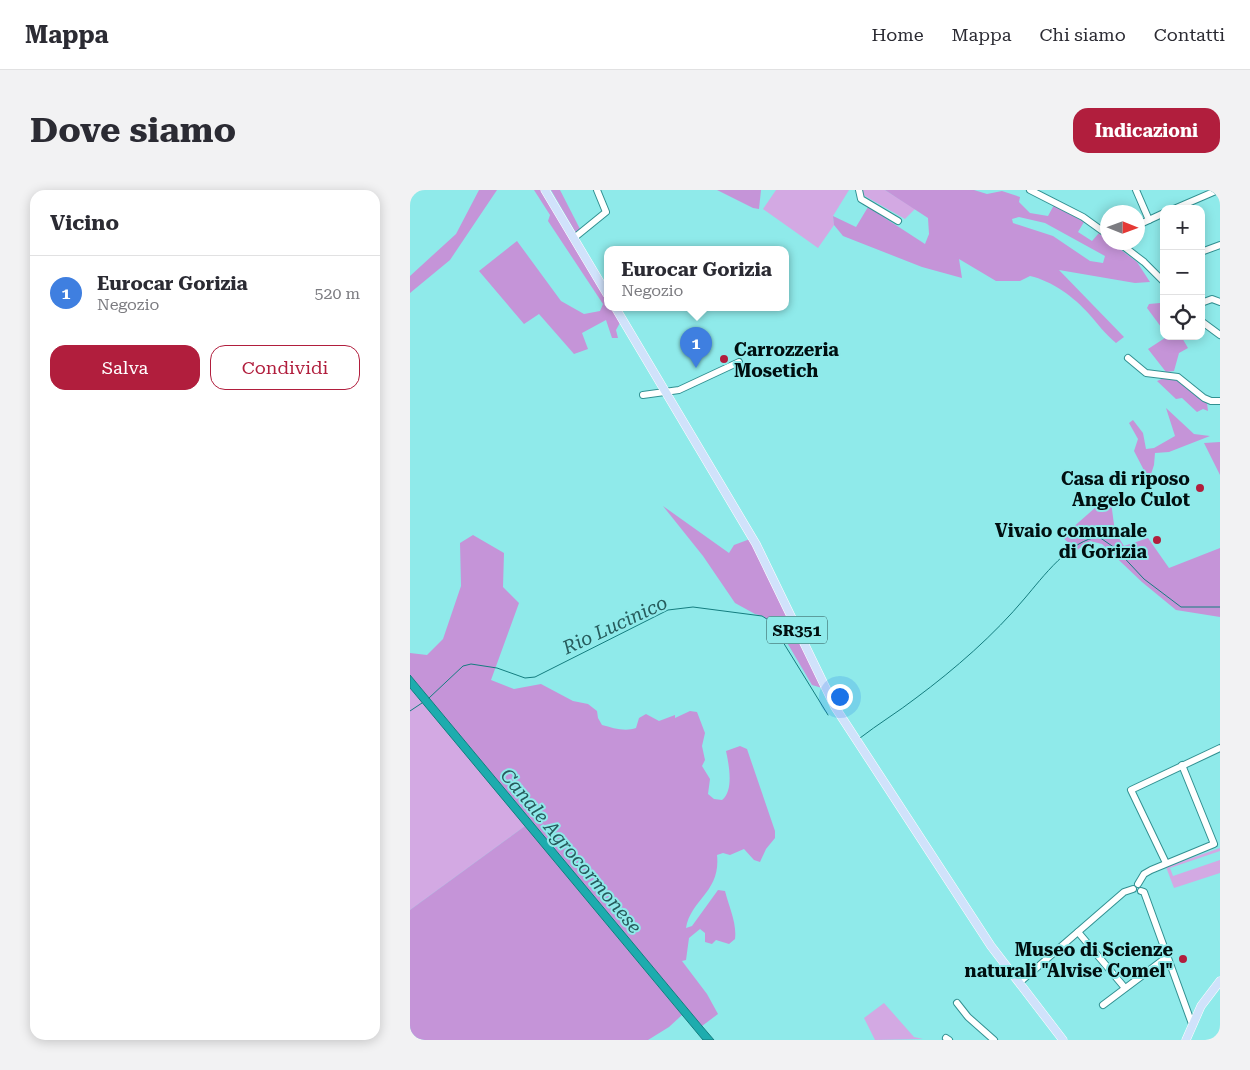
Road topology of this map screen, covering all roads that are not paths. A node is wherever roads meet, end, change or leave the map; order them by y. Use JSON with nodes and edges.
{"nodes":[{"id":1,"x":545,"y":190,"type":"edge"},
{"id":2,"x":597,"y":190,"type":"edge"},
{"id":3,"x":859,"y":190,"type":"edge"},
{"id":4,"x":1030,"y":190,"type":"edge"},
{"id":5,"x":1136,"y":190,"type":"edge"},
{"id":6,"x":1218,"y":190,"type":"edge"},
{"id":7,"x":1183,"y":205,"type":"edge"},
{"id":8,"x":1160,"y":215,"type":"edge"},
{"id":9,"x":1149,"y":220,"type":"junction"},
{"id":10,"x":898,"y":221,"type":"dead end"},
{"id":11,"x":1145,"y":221,"type":"edge"},
{"id":12,"x":1100,"y":229,"type":"edge"},
{"id":13,"x":574,"y":238,"type":"junction"},
{"id":14,"x":1220,"y":245,"type":"edge"},
{"id":15,"x":1128,"y":250,"type":"edge"},
{"id":16,"x":1205,"y":251,"type":"edge"},
{"id":17,"x":1160,"y":278,"type":"edge"},
{"id":18,"x":604,"y":289,"type":"edge"},
{"id":19,"x":1205,"y":302,"type":"edge"},
{"id":20,"x":1220,"y":302,"type":"edge"},
{"id":21,"x":617,"y":311,"type":"edge"},
{"id":22,"x":1205,"y":325,"type":"edge"},
{"id":23,"x":1220,"y":336,"type":"edge"},
{"id":24,"x":1128,"y":358,"type":"dead end"},
{"id":25,"x":739,"y":362,"type":"dead end"},
{"id":26,"x":667,"y":393,"type":"junction"},
{"id":27,"x":643,"y":395,"type":"dead end"},
{"id":28,"x":1220,"y":401,"type":"edge"},
{"id":29,"x":1220,"y":748,"type":"edge"},
{"id":30,"x":1182,"y":765,"type":"junction"},
{"id":31,"x":1166,"y":863,"type":"junction"},
{"id":32,"x":1136,"y":886,"type":"junction"},
{"id":33,"x":1078,"y":932,"type":"junction"},
{"id":34,"x":1167,"y":957,"type":"junction"},
{"id":35,"x":1220,"y":981,"type":"edge"},
{"id":36,"x":1019,"y":983,"type":"junction"},
{"id":37,"x":1125,"y":988,"type":"junction"},
{"id":38,"x":957,"y":1003,"type":"dead end"},
{"id":39,"x":1102,"y":1005,"type":"dead end"},
{"id":40,"x":1192,"y":1024,"type":"junction"},
{"id":41,"x":994,"y":1040,"type":"edge"},
{"id":42,"x":1064,"y":1040,"type":"edge"},
{"id":43,"x":1186,"y":1040,"type":"edge"}],
"edges":[{"from":1,"to":13,"type":"main road"},
{"from":2,"to":13,"type":"street"},
{"from":3,"to":10,"type":"street"},
{"from":4,"to":12,"type":"street"},
{"from":5,"to":9,"type":"street"},
{"from":6,"to":7,"type":"street"},
{"from":8,"to":9,"type":"street"},
{"from":9,"to":11,"type":"street"},
{"from":13,"to":18,"type":"main road"},
{"from":14,"to":16,"type":"street"},
{"from":15,"to":17,"type":"street"},
{"from":19,"to":20,"type":"street"},
{"from":21,"to":26,"type":"main road","number":"SR351"},
{"from":22,"to":23,"type":"street"},
{"from":24,"to":28,"type":"street"},
{"from":25,"to":26,"type":"street"},
{"from":26,"to":27,"type":"street"},
{"from":26,"to":36,"type":"main road","number":"SR351"},
{"from":29,"to":30,"type":"street"},
{"from":30,"to":31,"type":"street"},
{"from":30,"to":31,"type":"street"},
{"from":31,"to":32,"type":"street"},
{"from":32,"to":33,"type":"street"},
{"from":32,"to":34,"type":"street"},
{"from":33,"to":36,"type":"street"},
{"from":33,"to":37,"type":"street"},
{"from":34,"to":37,"type":"street"},
{"from":34,"to":40,"type":"street"},
{"from":35,"to":40,"type":"main road"},
{"from":36,"to":42,"type":"main road","number":"SR351"},
{"from":37,"to":39,"type":"street"},
{"from":38,"to":41,"type":"street"},
{"from":40,"to":43,"type":"main road"}]}
